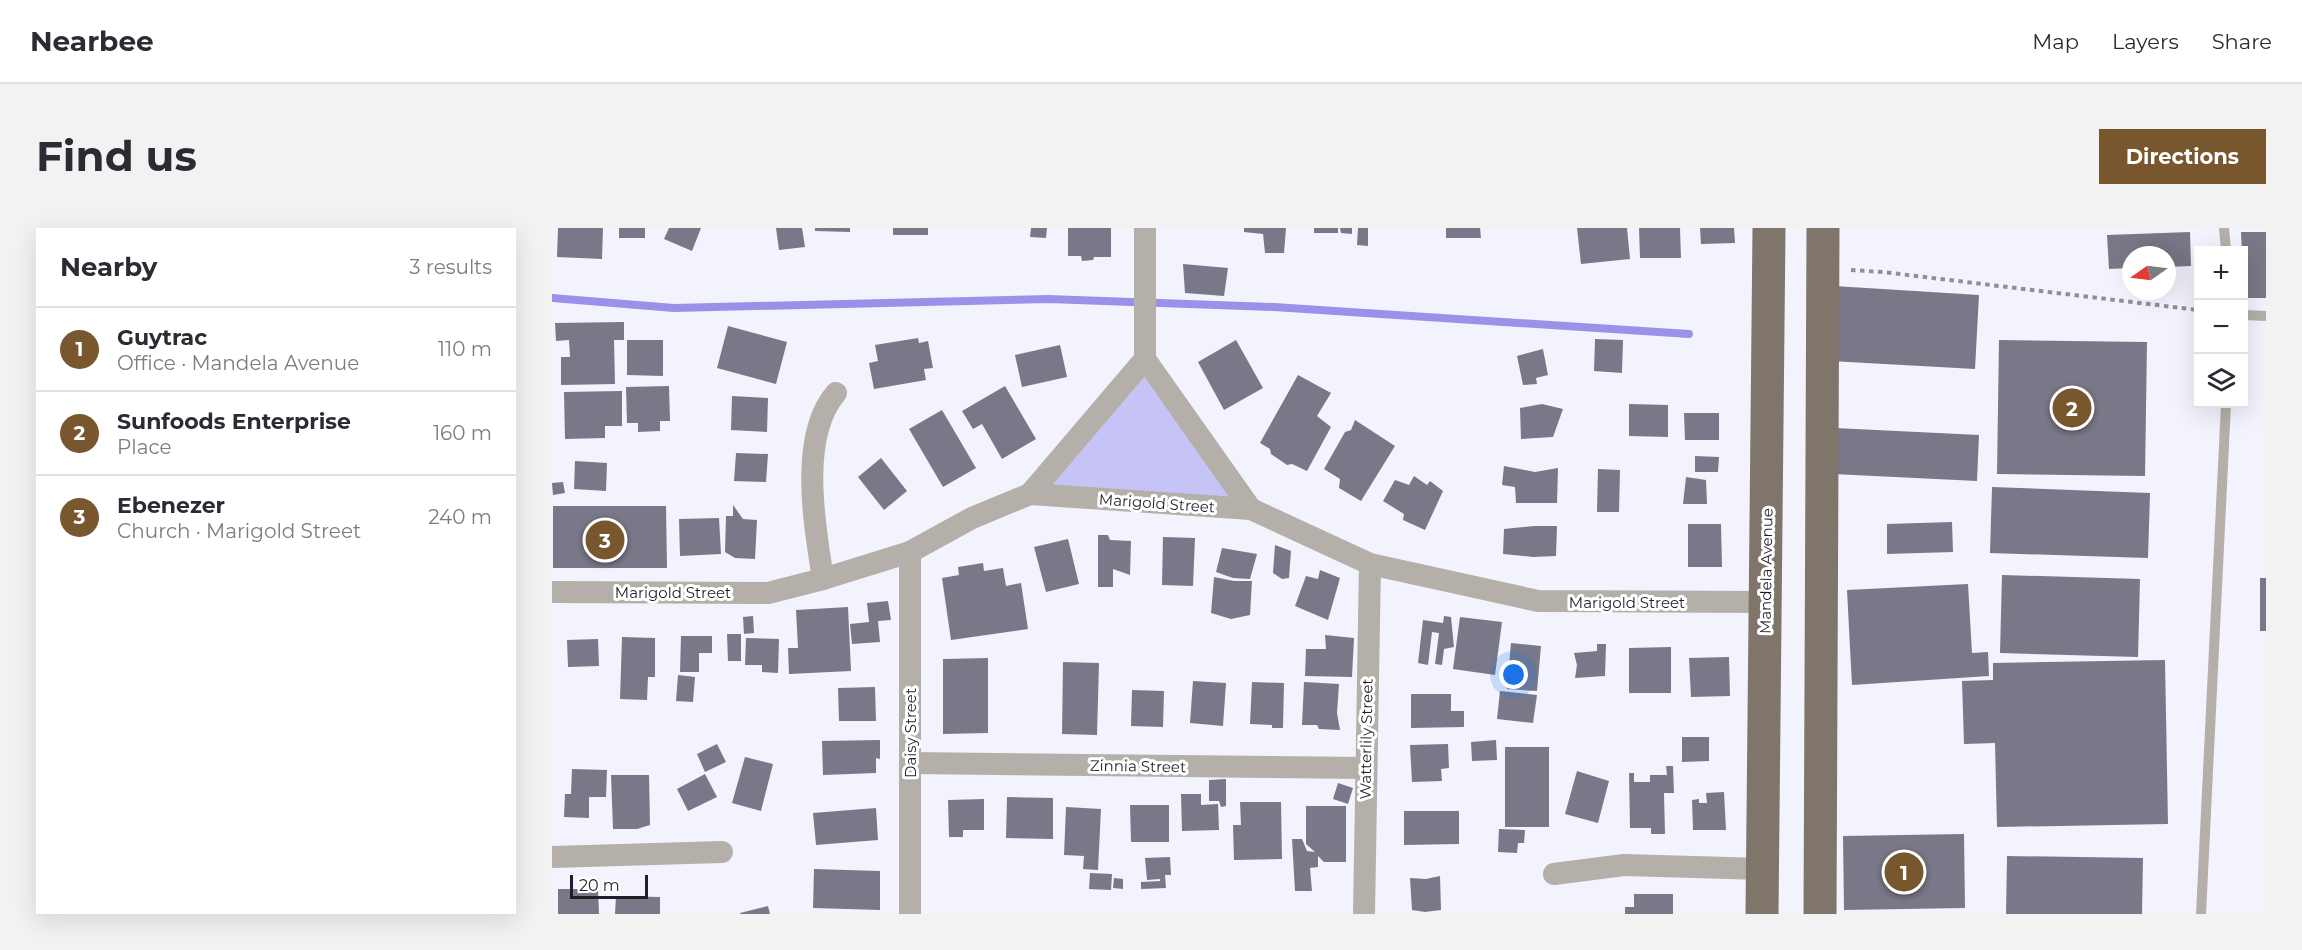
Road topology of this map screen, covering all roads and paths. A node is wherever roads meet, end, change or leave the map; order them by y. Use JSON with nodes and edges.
{"nodes":[{"id":1,"x":1145,"y":228,"type":"edge"},
{"id":2,"x":1769,"y":228,"type":"edge"},
{"id":3,"x":1823,"y":228,"type":"edge"},
{"id":4,"x":2234,"y":228,"type":"edge"},
{"id":5,"x":2224,"y":232,"type":"edge"},
{"id":6,"x":1822,"y":269,"type":"junction"},
{"id":7,"x":2194,"y":309,"type":"edge"},
{"id":8,"x":2248,"y":315,"type":"edge"},
{"id":9,"x":2266,"y":316,"type":"edge"},
{"id":10,"x":1145,"y":359,"type":"junction"},
{"id":11,"x":836,"y":393,"type":"dead end"},
{"id":12,"x":2226,"y":408,"type":"edge"},
{"id":13,"x":1030,"y":494,"type":"junction"},
{"id":14,"x":1251,"y":509,"type":"junction"},
{"id":15,"x":910,"y":552,"type":"junction"},
{"id":16,"x":1370,"y":564,"type":"junction"},
{"id":17,"x":823,"y":579,"type":"junction"},
{"id":18,"x":552,"y":592,"type":"edge"},
{"id":19,"x":1766,"y":602,"type":"junction"},
{"id":20,"x":910,"y":763,"type":"junction"},
{"id":21,"x":1365,"y":768,"type":"junction"},
{"id":22,"x":722,"y":852,"type":"dead end"},
{"id":23,"x":552,"y":857,"type":"edge"},
{"id":24,"x":1763,"y":869,"type":"junction"},
{"id":25,"x":1554,"y":874,"type":"dead end"},
{"id":26,"x":910,"y":914,"type":"edge"},
{"id":27,"x":1365,"y":914,"type":"edge"},
{"id":28,"x":1762,"y":914,"type":"edge"},
{"id":29,"x":1820,"y":914,"type":"edge"},
{"id":30,"x":2201,"y":914,"type":"edge"}],
"edges":[{"from":1,"to":10,"type":"street"},
{"from":2,"to":19,"type":"main road","name":"Mandela Avenue"},
{"from":3,"to":6,"type":"main road"},
{"from":4,"to":5,"type":"lane"},
{"from":6,"to":7,"type":"path"},
{"from":6,"to":29,"type":"main road"},
{"from":8,"to":9,"type":"lane"},
{"from":10,"to":13,"type":"street"},
{"from":10,"to":14,"type":"street"},
{"from":11,"to":17,"type":"street"},
{"from":12,"to":30,"type":"lane"},
{"from":13,"to":14,"type":"street","name":"Marigold Street"},
{"from":13,"to":15,"type":"street","name":"Marigold Street"},
{"from":14,"to":16,"type":"street","name":"Marigold Street"},
{"from":15,"to":17,"type":"street","name":"Marigold Street"},
{"from":15,"to":20,"type":"street","name":"Daisy Street"},
{"from":16,"to":19,"type":"street","name":"Marigold Street"},
{"from":16,"to":21,"type":"street","name":"Watterlily Street"},
{"from":17,"to":18,"type":"street","name":"Marigold Street"},
{"from":19,"to":24,"type":"main road","name":"Mandela Avenue"},
{"from":20,"to":21,"type":"street","name":"Zinnia Street"},
{"from":20,"to":26,"type":"street","name":"Daisy Street"},
{"from":21,"to":27,"type":"street","name":"Watterlily Street"},
{"from":22,"to":23,"type":"street"},
{"from":24,"to":25,"type":"street"},
{"from":24,"to":28,"type":"main road","name":"Mandela Avenue"}]}
